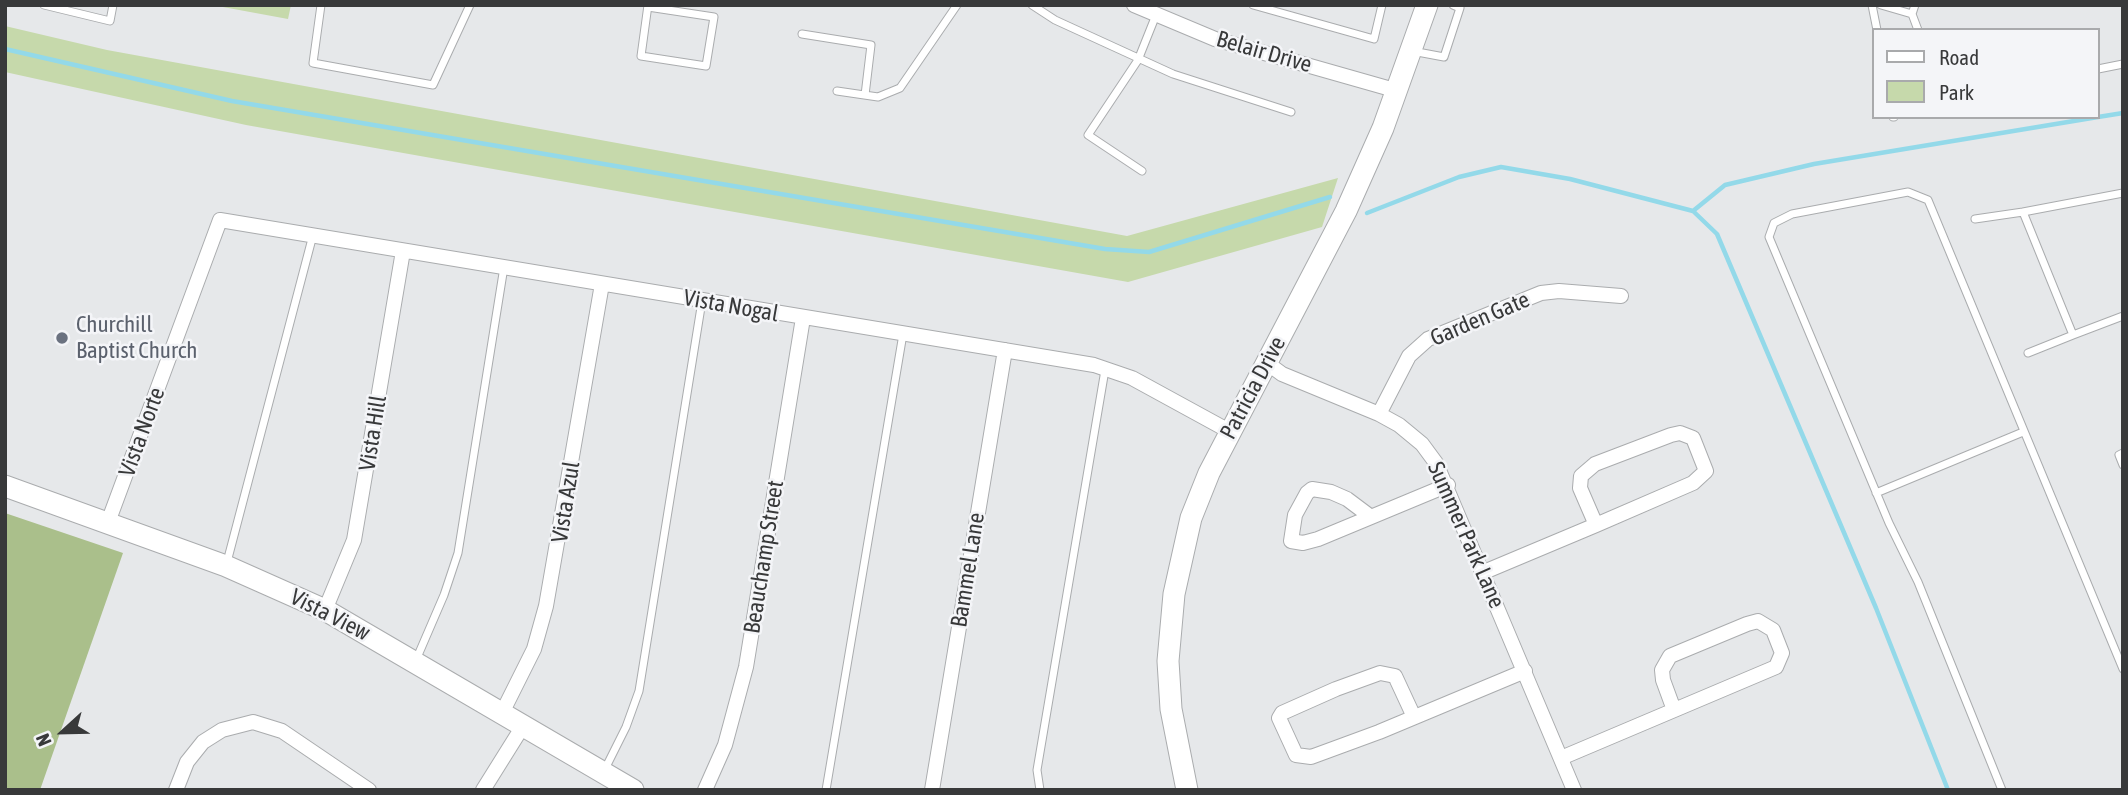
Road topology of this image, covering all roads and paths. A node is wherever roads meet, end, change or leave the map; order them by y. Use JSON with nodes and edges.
{"nodes":[{"id":1,"x":44,"y":5,"type":"edge"},
{"id":2,"x":113,"y":5,"type":"edge"},
{"id":3,"x":321,"y":5,"type":"edge"},
{"id":4,"x":470,"y":5,"type":"edge"},
{"id":5,"x":957,"y":5,"type":"edge"},
{"id":6,"x":1032,"y":5,"type":"edge"},
{"id":7,"x":1134,"y":5,"type":"edge"},
{"id":8,"x":1253,"y":5,"type":"edge"},
{"id":9,"x":1382,"y":5,"type":"edge"},
{"id":10,"x":1427,"y":5,"type":"edge"},
{"id":11,"x":1453,"y":5,"type":"edge"},
{"id":12,"x":1872,"y":5,"type":"edge"},
{"id":13,"x":1881,"y":5,"type":"edge"},
{"id":14,"x":1915,"y":5,"type":"edge"},
{"id":15,"x":648,"y":6,"type":"edge"},
{"id":16,"x":1912,"y":14,"type":"junction"},
{"id":17,"x":1156,"y":15,"type":"junction"},
{"id":18,"x":1877,"y":28,"type":"edge"},
{"id":19,"x":1917,"y":28,"type":"edge"},
{"id":20,"x":802,"y":34,"type":"dead end"},
{"id":21,"x":1412,"y":51,"type":"junction"},
{"id":22,"x":1138,"y":60,"type":"junction"},
{"id":23,"x":2123,"y":64,"type":"edge"},
{"id":24,"x":2100,"y":69,"type":"edge"},
{"id":25,"x":837,"y":90,"type":"dead end"},
{"id":26,"x":1398,"y":91,"type":"junction"},
{"id":27,"x":865,"y":95,"type":"junction"},
{"id":28,"x":1291,"y":111,"type":"dead end"},
{"id":29,"x":1142,"y":171,"type":"dead end"},
{"id":30,"x":2123,"y":193,"type":"edge"},
{"id":31,"x":2022,"y":212,"type":"junction"},
{"id":32,"x":1975,"y":219,"type":"dead end"},
{"id":33,"x":220,"y":220,"type":"joint"},
{"id":34,"x":313,"y":234,"type":"junction"},
{"id":35,"x":403,"y":251,"type":"junction"},
{"id":36,"x":504,"y":268,"type":"junction"},
{"id":37,"x":602,"y":284,"type":"junction"},
{"id":38,"x":1621,"y":296,"type":"dead end"},
{"id":39,"x":702,"y":301,"type":"junction"},
{"id":40,"x":2123,"y":316,"type":"edge"},
{"id":41,"x":803,"y":318,"type":"junction"},
{"id":42,"x":903,"y":334,"type":"junction"},
{"id":43,"x":2073,"y":335,"type":"junction"},
{"id":44,"x":1005,"y":350,"type":"junction"},
{"id":45,"x":2028,"y":352,"type":"dead end"},
{"id":46,"x":1267,"y":363,"type":"junction"},
{"id":47,"x":1105,"y":369,"type":"junction"},
{"id":48,"x":1379,"y":414,"type":"junction"},
{"id":49,"x":1229,"y":431,"type":"junction"},
{"id":50,"x":2023,"y":432,"type":"junction"},
{"id":51,"x":2123,"y":453,"type":"edge"},
{"id":52,"x":2123,"y":465,"type":"edge"},
{"id":53,"x":1448,"y":485,"type":"junction"},
{"id":54,"x":5,"y":486,"type":"edge"},
{"id":55,"x":1876,"y":493,"type":"junction"},
{"id":56,"x":1371,"y":517,"type":"junction"},
{"id":57,"x":107,"y":525,"type":"junction"},
{"id":58,"x":1596,"y":525,"type":"junction"},
{"id":59,"x":226,"y":566,"type":"junction"},
{"id":60,"x":1484,"y":572,"type":"junction"},
{"id":61,"x":325,"y":610,"type":"junction"},
{"id":62,"x":416,"y":660,"type":"junction"},
{"id":63,"x":2123,"y":669,"type":"edge"},
{"id":64,"x":1525,"y":671,"type":"junction"},
{"id":65,"x":1674,"y":710,"type":"junction"},
{"id":66,"x":502,"y":713,"type":"junction"},
{"id":67,"x":1414,"y":717,"type":"junction"},
{"id":68,"x":523,"y":726,"type":"junction"},
{"id":69,"x":1561,"y":758,"type":"junction"},
{"id":70,"x":603,"y":772,"type":"junction"},
{"id":71,"x":176,"y":790,"type":"edge"},
{"id":72,"x":369,"y":790,"type":"edge"},
{"id":73,"x":483,"y":790,"type":"edge"},
{"id":74,"x":633,"y":790,"type":"edge"},
{"id":75,"x":705,"y":790,"type":"edge"},
{"id":76,"x":826,"y":790,"type":"edge"},
{"id":77,"x":932,"y":790,"type":"edge"},
{"id":78,"x":1040,"y":790,"type":"edge"},
{"id":79,"x":1187,"y":790,"type":"edge"},
{"id":80,"x":1574,"y":790,"type":"edge"},
{"id":81,"x":2002,"y":790,"type":"edge"}],
"edges":[{"from":1,"to":2,"type":"lane"},
{"from":3,"to":4,"type":"lane"},
{"from":5,"to":27,"type":"lane"},
{"from":6,"to":22,"type":"lane"},
{"from":7,"to":17,"type":"street","name":"Belair Drive"},
{"from":8,"to":9,"type":"lane"},
{"from":10,"to":21,"type":"street","name":"Patricia Drive"},
{"from":11,"to":21,"type":"lane"},
{"from":12,"to":18,"type":"lane"},
{"from":13,"to":16,"type":"lane"},
{"from":14,"to":16,"type":"lane"},
{"from":15,"to":15,"type":"lane"},
{"from":16,"to":19,"type":"lane"},
{"from":17,"to":22,"type":"lane"},
{"from":17,"to":26,"type":"street","name":"Belair Drive"},
{"from":20,"to":27,"type":"lane"},
{"from":21,"to":26,"type":"street","name":"Patricia Drive"},
{"from":22,"to":28,"type":"lane"},
{"from":22,"to":29,"type":"lane"},
{"from":23,"to":24,"type":"lane"},
{"from":25,"to":27,"type":"lane"},
{"from":26,"to":46,"type":"street","name":"Patricia Drive"},
{"from":30,"to":31,"type":"lane"},
{"from":31,"to":32,"type":"lane"},
{"from":31,"to":43,"type":"lane"},
{"from":33,"to":34,"type":"street","name":"Vista Nogal"},
{"from":33,"to":57,"type":"street","name":"Vista Norte"},
{"from":34,"to":35,"type":"street","name":"Vista Nogal"},
{"from":34,"to":59,"type":"lane"},
{"from":35,"to":36,"type":"street","name":"Vista Nogal"},
{"from":35,"to":61,"type":"street","name":"Vista Hill"},
{"from":36,"to":37,"type":"street","name":"Vista Nogal"},
{"from":36,"to":62,"type":"lane"},
{"from":37,"to":39,"type":"street","name":"Vista Nogal"},
{"from":37,"to":66,"type":"street","name":"Vista Azul"},
{"from":38,"to":48,"type":"street","name":"Garden Gate"},
{"from":39,"to":41,"type":"street","name":"Vista Nogal"},
{"from":39,"to":70,"type":"lane"},
{"from":40,"to":43,"type":"lane"},
{"from":41,"to":42,"type":"street","name":"Vista Nogal"},
{"from":41,"to":75,"type":"street","name":"Beauchamp Street"},
{"from":42,"to":44,"type":"street","name":"Vista Nogal"},
{"from":42,"to":76,"type":"lane"},
{"from":43,"to":45,"type":"lane"},
{"from":44,"to":47,"type":"street","name":"Vista Nogal"},
{"from":44,"to":77,"type":"street","name":"Bammel Lane"},
{"from":46,"to":48,"type":"street","name":"Summer Park Lane"},
{"from":46,"to":49,"type":"street","name":"Patricia Drive"},
{"from":47,"to":49,"type":"street","name":"Vista Nogal"},
{"from":47,"to":78,"type":"lane"},
{"from":48,"to":53,"type":"street","name":"Summer Park Lane"},
{"from":49,"to":79,"type":"street","name":"Patricia Drive"},
{"from":50,"to":55,"type":"lane"},
{"from":50,"to":55,"type":"lane"},
{"from":50,"to":63,"type":"lane"},
{"from":51,"to":52,"type":"lane"},
{"from":53,"to":56,"type":"street"},
{"from":53,"to":60,"type":"street","name":"Summer Park Lane"},
{"from":54,"to":57,"type":"street","name":"Vista View"},
{"from":55,"to":81,"type":"lane"},
{"from":56,"to":56,"type":"street"},
{"from":57,"to":59,"type":"street","name":"Vista View"},
{"from":58,"to":58,"type":"street"},
{"from":58,"to":60,"type":"street"},
{"from":59,"to":61,"type":"street","name":"Vista View"},
{"from":60,"to":64,"type":"street","name":"Summer Park Lane"},
{"from":61,"to":62,"type":"street","name":"Vista View"},
{"from":62,"to":66,"type":"street","name":"Vista View"},
{"from":64,"to":67,"type":"street"},
{"from":64,"to":69,"type":"street","name":"Summer Park Lane"},
{"from":65,"to":65,"type":"street"},
{"from":65,"to":69,"type":"street"},
{"from":66,"to":68,"type":"street","name":"Vista View"},
{"from":67,"to":67,"type":"street"},
{"from":68,"to":70,"type":"street","name":"Vista View"},
{"from":68,"to":73,"type":"street"},
{"from":69,"to":80,"type":"street","name":"Summer Park Lane"},
{"from":70,"to":74,"type":"street","name":"Vista View"},
{"from":71,"to":72,"type":"street"}]}
